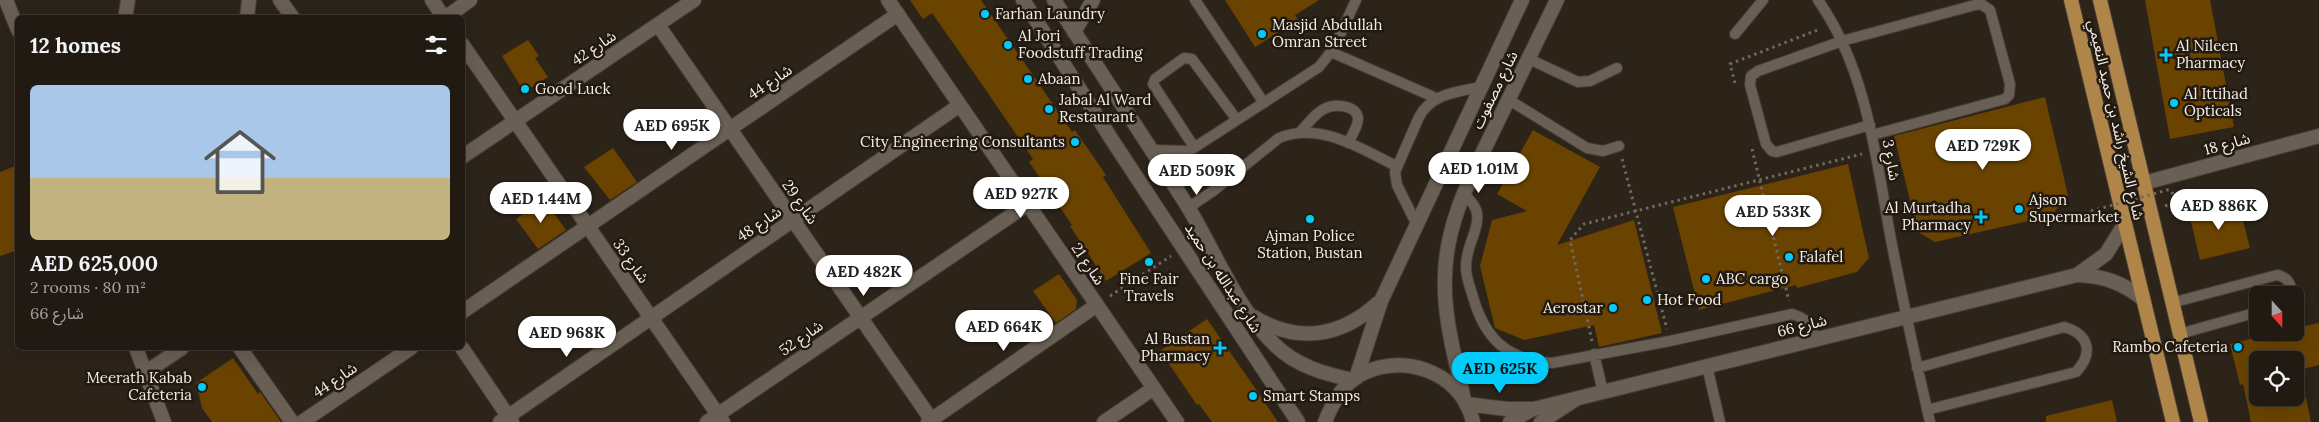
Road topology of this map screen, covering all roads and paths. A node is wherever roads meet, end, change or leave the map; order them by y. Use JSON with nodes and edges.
{"nodes":[{"id":1,"x":6,"y":0,"type":"edge"},
{"id":2,"x":249,"y":0,"type":"edge"},
{"id":3,"x":280,"y":0,"type":"edge"},
{"id":4,"x":432,"y":0,"type":"edge"},
{"id":5,"x":470,"y":0,"type":"edge"},
{"id":6,"x":694,"y":0,"type":"edge"},
{"id":7,"x":888,"y":0,"type":"edge"},
{"id":8,"x":1023,"y":0,"type":"edge"},
{"id":9,"x":1054,"y":0,"type":"edge"},
{"id":10,"x":1093,"y":0,"type":"edge"},
{"id":11,"x":1196,"y":0,"type":"edge"},
{"id":12,"x":1356,"y":0,"type":"edge"},
{"id":13,"x":1522,"y":0,"type":"edge"},
{"id":14,"x":1557,"y":0,"type":"edge"},
{"id":15,"x":1763,"y":0,"type":"edge"},
{"id":16,"x":1818,"y":0,"type":"edge"},
{"id":17,"x":2071,"y":0,"type":"edge"},
{"id":18,"x":2100,"y":0,"type":"edge"},
{"id":19,"x":898,"y":14,"type":"junction"},
{"id":20,"x":247,"y":15,"type":"edge"},
{"id":21,"x":291,"y":15,"type":"edge"},
{"id":22,"x":443,"y":15,"type":"edge"},
{"id":23,"x":449,"y":15,"type":"edge"},
{"id":24,"x":15,"y":22,"type":"edge"},
{"id":25,"x":658,"y":25,"type":"junction"},
{"id":26,"x":1074,"y":32,"type":"junction"},
{"id":27,"x":1735,"y":34,"type":"dead end"},
{"id":28,"x":1842,"y":41,"type":"junction"},
{"id":29,"x":465,"y":48,"type":"edge"},
{"id":30,"x":1331,"y":52,"type":"junction"},
{"id":31,"x":1529,"y":59,"type":"junction"},
{"id":32,"x":1617,"y":68,"type":"dead end"},
{"id":33,"x":1481,"y":87,"type":"junction"},
{"id":34,"x":1436,"y":98,"type":"junction"},
{"id":35,"x":1509,"y":100,"type":"junction"},
{"id":36,"x":1264,"y":103,"type":"junction"},
{"id":37,"x":960,"y":106,"type":"junction"},
{"id":38,"x":1237,"y":120,"type":"junction"},
{"id":39,"x":515,"y":121,"type":"junction"},
{"id":40,"x":730,"y":129,"type":"junction"},
{"id":41,"x":1871,"y":130,"type":"junction"},
{"id":42,"x":1301,"y":132,"type":"junction"},
{"id":43,"x":2319,"y":136,"type":"edge"},
{"id":44,"x":1348,"y":144,"type":"junction"},
{"id":45,"x":1619,"y":146,"type":"joint"},
{"id":46,"x":1192,"y":149,"type":"junction"},
{"id":47,"x":1150,"y":150,"type":"junction"},
{"id":48,"x":1874,"y":150,"type":"junction"},
{"id":49,"x":465,"y":155,"type":"edge"},
{"id":50,"x":1396,"y":166,"type":"junction"},
{"id":51,"x":2144,"y":183,"type":"junction"},
{"id":52,"x":1172,"y":184,"type":"junction"},
{"id":53,"x":1463,"y":194,"type":"junction"},
{"id":54,"x":2175,"y":203,"type":"dead end"},
{"id":55,"x":1028,"y":204,"type":"junction"},
{"id":56,"x":1188,"y":208,"type":"junction"},
{"id":57,"x":1637,"y":212,"type":"junction"},
{"id":58,"x":794,"y":220,"type":"junction"},
{"id":59,"x":1416,"y":223,"type":"junction"},
{"id":60,"x":2094,"y":223,"type":"dead end"},
{"id":61,"x":2124,"y":225,"type":"junction"},
{"id":62,"x":587,"y":227,"type":"junction"},
{"id":63,"x":1184,"y":248,"type":"junction"},
{"id":64,"x":2078,"y":275,"type":"junction"},
{"id":65,"x":2291,"y":286,"type":"edge"},
{"id":66,"x":2142,"y":299,"type":"junction"},
{"id":67,"x":1381,"y":301,"type":"junction"},
{"id":68,"x":2172,"y":302,"type":"junction"},
{"id":69,"x":1097,"y":305,"type":"junction"},
{"id":70,"x":465,"y":310,"type":"edge"},
{"id":71,"x":1250,"y":314,"type":"junction"},
{"id":72,"x":2249,"y":315,"type":"edge"},
{"id":73,"x":860,"y":317,"type":"junction"},
{"id":74,"x":1905,"y":317,"type":"junction"},
{"id":75,"x":650,"y":318,"type":"junction"},
{"id":76,"x":2179,"y":334,"type":"junction"},
{"id":77,"x":1815,"y":339,"type":"junction"},
{"id":78,"x":1670,"y":341,"type":"junction"},
{"id":79,"x":137,"y":350,"type":"edge"},
{"id":80,"x":179,"y":350,"type":"edge"},
{"id":81,"x":241,"y":350,"type":"edge"},
{"id":82,"x":408,"y":350,"type":"edge"},
{"id":83,"x":463,"y":350,"type":"edge"},
{"id":84,"x":1594,"y":354,"type":"junction"},
{"id":85,"x":1707,"y":366,"type":"junction"},
{"id":86,"x":1916,"y":368,"type":"junction"},
{"id":87,"x":146,"y":372,"type":"junction"},
{"id":88,"x":1355,"y":379,"type":"junction"},
{"id":89,"x":1154,"y":388,"type":"junction"},
{"id":90,"x":1603,"y":392,"type":"junction"},
{"id":91,"x":1576,"y":399,"type":"junction"},
{"id":92,"x":1465,"y":402,"type":"junction"},
{"id":93,"x":1534,"y":409,"type":"junction"},
{"id":94,"x":1927,"y":410,"type":"junction"},
{"id":95,"x":507,"y":420,"type":"edge"},
{"id":96,"x":716,"y":420,"type":"edge"},
{"id":97,"x":931,"y":421,"type":"edge"},
{"id":98,"x":164,"y":422,"type":"edge"},
{"id":99,"x":292,"y":422,"type":"edge"},
{"id":100,"x":302,"y":422,"type":"edge"},
{"id":101,"x":1104,"y":422,"type":"edge"},
{"id":102,"x":1177,"y":422,"type":"edge"},
{"id":103,"x":1298,"y":422,"type":"edge"},
{"id":104,"x":1325,"y":422,"type":"edge"},
{"id":105,"x":1473,"y":422,"type":"edge"},
{"id":106,"x":1510,"y":422,"type":"edge"},
{"id":107,"x":1541,"y":422,"type":"edge"},
{"id":108,"x":1720,"y":422,"type":"edge"},
{"id":109,"x":1930,"y":422,"type":"edge"},
{"id":110,"x":2173,"y":422,"type":"edge"},
{"id":111,"x":2201,"y":422,"type":"edge"}],
"edges":[{"from":1,"to":24,"type":"street"},
{"from":2,"to":20,"type":"street"},
{"from":3,"to":21,"type":"street"},
{"from":4,"to":22,"type":"street"},
{"from":5,"to":23,"type":"street"},
{"from":6,"to":25,"type":"street","name":"شارع 42"},
{"from":7,"to":19,"type":"street","name":"شارع 21"},
{"from":8,"to":63,"type":"street","name":"شارع عبدالله بن حميد"},
{"from":9,"to":26,"type":"street","name":"شارع عبدالله بن حميد"},
{"from":10,"to":26,"type":"street"},
{"from":11,"to":36,"type":"lane"},
{"from":12,"to":30,"type":"lane"},
{"from":13,"to":33,"type":"street","name":"شارع مصفوت"},
{"from":14,"to":31,"type":"street","name":"شارع مصفوت"},
{"from":15,"to":27,"type":"lane"},
{"from":16,"to":28,"type":"lane","name":"شارع 3"},
{"from":17,"to":61,"type":"main road","name":"شارع الشيخ راشد بن حميد النعيمي"},
{"from":18,"to":51,"type":"main road","name":"شارع الشيخ راشد بن حميد النعيمي"},
{"from":19,"to":37,"type":"street","name":"شارع 21"},
{"from":19,"to":40,"type":"street","name":"شارع 44"},
{"from":25,"to":39,"type":"street","name":"شارع 42"},
{"from":25,"to":40,"type":"street","name":"شارع 29"},
{"from":26,"to":47,"type":"street","name":"شارع عبدالله بن حميد"},
{"from":28,"to":41,"type":"lane","name":"شارع 3"},
{"from":28,"to":41,"type":"lane"},
{"from":28,"to":41,"type":"lane"},
{"from":29,"to":39,"type":"street","name":"شارع 33"},
{"from":30,"to":34,"type":"lane"},
{"from":30,"to":36,"type":"lane"},
{"from":31,"to":32,"type":"lane"},
{"from":31,"to":35,"type":"street","name":"شارع مصفوت"},
{"from":33,"to":34,"type":"lane"},
{"from":33,"to":59,"type":"street","name":"شارع مصفوت"},
{"from":34,"to":50,"type":"lane"},
{"from":35,"to":45,"type":"lane"},
{"from":35,"to":53,"type":"street","name":"شارع مصفوت"},
{"from":36,"to":38,"type":"lane"},
{"from":37,"to":55,"type":"street","name":"شارع 21"},
{"from":37,"to":58,"type":"street","name":"شارع 48"},
{"from":38,"to":46,"type":"lane"},
{"from":38,"to":46,"type":"lane"},
{"from":39,"to":49,"type":"street","name":"شارع 42"},
{"from":39,"to":62,"type":"street","name":"شارع 33"},
{"from":40,"to":58,"type":"street","name":"شارع 29"},
{"from":40,"to":62,"type":"street","name":"شارع 44"},
{"from":41,"to":48,"type":"lane","name":"شارع 3"},
{"from":42,"to":44,"type":"lane"},
{"from":42,"to":44,"type":"lane"},
{"from":42,"to":56,"type":"lane"},
{"from":43,"to":51,"type":"street","name":"شارع 18"},
{"from":44,"to":50,"type":"lane"},
{"from":45,"to":57,"type":"path"},
{"from":46,"to":47,"type":"lane"},
{"from":46,"to":52,"type":"lane"},
{"from":47,"to":52,"type":"street","name":"شارع عبدالله بن حميد"},
{"from":48,"to":57,"type":"path"},
{"from":48,"to":74,"type":"lane","name":"شارع 3"},
{"from":50,"to":59,"type":"lane"},
{"from":51,"to":68,"type":"main road","name":"شارع الشيخ راشد بن حميد النعيمي"},
{"from":52,"to":56,"type":"street","name":"شارع عبدالله بن حميد"},
{"from":53,"to":84,"type":"lane"},
{"from":53,"to":92,"type":"street","name":"شارع مصفوت"},
{"from":54,"to":60,"type":"path","bridge":true},
{"from":55,"to":69,"type":"street","name":"شارع 21"},
{"from":55,"to":73,"type":"street","name":"شارع 52"},
{"from":56,"to":71,"type":"street","name":"شارع عبدالله بن حميد"},
{"from":57,"to":78,"type":"path"},
{"from":57,"to":84,"type":"path"},
{"from":58,"to":73,"type":"street","name":"شارع 29"},
{"from":58,"to":75,"type":"street","name":"شارع 48"},
{"from":59,"to":67,"type":"street","name":"شارع مصفوت"},
{"from":61,"to":64,"type":"street","name":"شارع 66"},
{"from":61,"to":66,"type":"main road","name":"شارع الشيخ راشد بن حميد النعيمي"},
{"from":62,"to":70,"type":"street","name":"شارع 44"},
{"from":62,"to":75,"type":"street","name":"شارع 33"},
{"from":63,"to":69,"type":"path"},
{"from":63,"to":103,"type":"street","name":"شارع عبدالله بن حميد"},
{"from":64,"to":66,"type":"street","name":"شارع 66"},
{"from":64,"to":74,"type":"street","name":"شارع 66"},
{"from":65,"to":68,"type":"lane"},
{"from":66,"to":110,"type":"main road","name":"شارع الشيخ راشد بن حميد النعيمي"},
{"from":67,"to":71,"type":"street"},
{"from":67,"to":88,"type":"street","name":"شارع مصفوت"},
{"from":68,"to":76,"type":"main road","name":"شارع الشيخ راشد بن حميد النعيمي"},
{"from":69,"to":89,"type":"street","name":"شارع 21"},
{"from":69,"to":97,"type":"street"},
{"from":71,"to":88,"type":"street","name":"شارع عبدالله بن حميد"},
{"from":72,"to":76,"type":"lane"},
{"from":73,"to":96,"type":"street","name":"شارع 52"},
{"from":73,"to":97,"type":"street","name":"شارع 29"},
{"from":74,"to":77,"type":"street","name":"شارع 66"},
{"from":74,"to":86,"type":"lane","name":"شارع 3"},
{"from":75,"to":95,"type":"street","name":"شارع 48"},
{"from":75,"to":96,"type":"street","name":"شارع 33"},
{"from":76,"to":111,"type":"main road","name":"شارع الشيخ راشد بن حميد النعيمي"},
{"from":77,"to":78,"type":"lane"},
{"from":77,"to":85,"type":"street","name":"شارع 66"},
{"from":78,"to":84,"type":"lane"},
{"from":79,"to":87,"type":"street"},
{"from":80,"to":87,"type":"street"},
{"from":81,"to":99,"type":"street"},
{"from":82,"to":100,"type":"street","name":"شارع 44"},
{"from":83,"to":95,"type":"street"},
{"from":84,"to":90,"type":"lane"},
{"from":85,"to":90,"type":"street","name":"شارع 66"},
{"from":85,"to":108,"type":"lane"},
{"from":86,"to":94,"type":"lane","name":"شارع 3"},
{"from":86,"to":94,"type":"lane"},
{"from":87,"to":98,"type":"street"},
{"from":88,"to":92,"type":"street"},
{"from":88,"to":104,"type":"street"},
{"from":89,"to":101,"type":"street"},
{"from":89,"to":102,"type":"street","name":"شارع 21"},
{"from":90,"to":91,"type":"street","name":"شارع 66"},
{"from":91,"to":93,"type":"street","name":"شارع 66"},
{"from":91,"to":107,"type":"street"},
{"from":92,"to":93,"type":"street","name":"شارع 66"},
{"from":92,"to":105,"type":"street"},
{"from":93,"to":106,"type":"street","name":"شارع 66"},
{"from":94,"to":109,"type":"lane","name":"شارع 3"}]}
